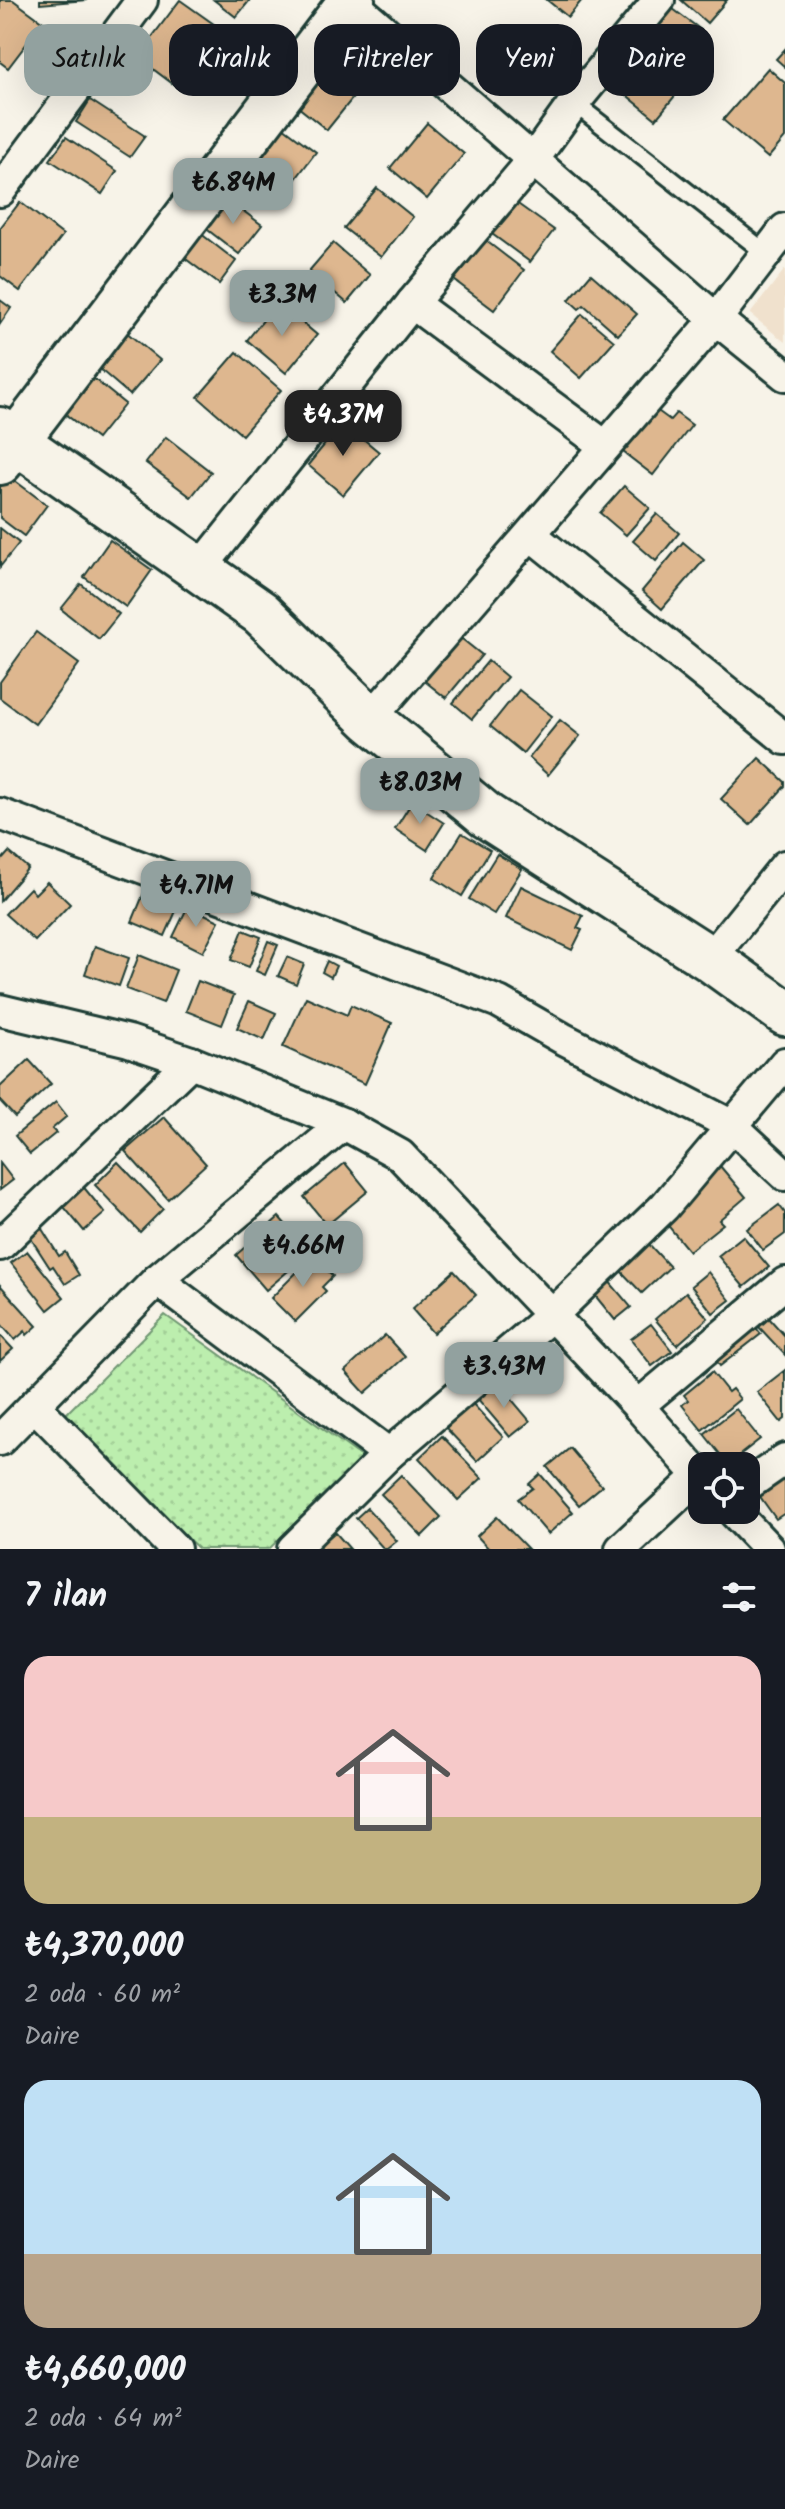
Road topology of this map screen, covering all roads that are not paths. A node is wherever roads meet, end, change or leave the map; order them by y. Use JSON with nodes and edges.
{"nodes":[{"id":1,"x":142,"y":0,"type":"edge"},
{"id":2,"x":659,"y":0,"type":"edge"},
{"id":3,"x":351,"y":1,"type":"edge"},
{"id":4,"x":574,"y":103,"type":"junction"},
{"id":5,"x":533,"y":160,"type":"junction"},
{"id":6,"x":0,"y":191,"type":"edge"},
{"id":7,"x":785,"y":229,"type":"edge"},
{"id":8,"x":767,"y":254,"type":"junction"},
{"id":9,"x":412,"y":303,"type":"junction"},
{"id":10,"x":716,"y":319,"type":"junction"},
{"id":11,"x":785,"y":375,"type":"edge"},
{"id":12,"x":6,"y":444,"type":"edge"},
{"id":13,"x":605,"y":446,"type":"junction"},
{"id":14,"x":531,"y":535,"type":"junction"},
{"id":15,"x":200,"y":569,"type":"junction"},
{"id":16,"x":370,"y":719,"type":"junction"},
{"id":17,"x":785,"y":739,"type":"edge"},
{"id":18,"x":0,"y":814,"type":"edge"},
{"id":19,"x":785,"y":866,"type":"edge"},
{"id":20,"x":710,"y":959,"type":"junction"},
{"id":21,"x":0,"y":1010,"type":"edge"},
{"id":22,"x":785,"y":1013,"type":"edge"},
{"id":23,"x":191,"y":1062,"type":"junction"},
{"id":24,"x":785,"y":1063,"type":"edge"},
{"id":25,"x":344,"y":1124,"type":"junction"},
{"id":26,"x":731,"y":1125,"type":"junction"},
{"id":27,"x":785,"y":1175,"type":"edge"},
{"id":28,"x":0,"y":1245,"type":"edge"},
{"id":29,"x":157,"y":1280,"type":"junction"},
{"id":30,"x":785,"y":1283,"type":"edge"},
{"id":31,"x":552,"y":1315,"type":"junction"},
{"id":32,"x":34,"y":1405,"type":"junction"},
{"id":33,"x":638,"y":1406,"type":"junction"},
{"id":34,"x":0,"y":1440,"type":"edge"},
{"id":35,"x":389,"y":1454,"type":"junction"},
{"id":36,"x":785,"y":1459,"type":"edge"},
{"id":37,"x":688,"y":1463,"type":"edge"},
{"id":38,"x":760,"y":1476,"type":"edge"},
{"id":39,"x":688,"y":1488,"type":"edge"},
{"id":40,"x":745,"y":1524,"type":"edge"},
{"id":41,"x":175,"y":1549,"type":"edge"},
{"id":42,"x":293,"y":1549,"type":"edge"},
{"id":43,"x":621,"y":1549,"type":"edge"},
{"id":44,"x":769,"y":1549,"type":"edge"}],
"edges":[{"from":1,"to":6,"type":"street"},
{"from":2,"to":4,"type":"street"},
{"from":3,"to":5,"type":"street"},
{"from":3,"to":12,"type":"street"},
{"from":4,"to":5,"type":"street"},
{"from":4,"to":8,"type":"lane"},
{"from":5,"to":9,"type":"street"},
{"from":5,"to":10,"type":"street"},
{"from":7,"to":8,"type":"street"},
{"from":8,"to":10,"type":"street"},
{"from":9,"to":13,"type":"street"},
{"from":9,"to":15,"type":"street"},
{"from":10,"to":11,"type":"street"},
{"from":10,"to":13,"type":"street"},
{"from":12,"to":15,"type":"street"},
{"from":13,"to":14,"type":"street"},
{"from":14,"to":16,"type":"street"},
{"from":14,"to":17,"type":"street"},
{"from":15,"to":16,"type":"street"},
{"from":16,"to":20,"type":"street"},
{"from":18,"to":26,"type":"street"},
{"from":19,"to":20,"type":"street"},
{"from":20,"to":22,"type":"street"},
{"from":21,"to":23,"type":"street"},
{"from":23,"to":25,"type":"street"},
{"from":23,"to":28,"type":"street"},
{"from":24,"to":26,"type":"street"},
{"from":25,"to":29,"type":"street"},
{"from":25,"to":31,"type":"street"},
{"from":26,"to":27,"type":"street"},
{"from":26,"to":31,"type":"street"},
{"from":29,"to":32,"type":"street"},
{"from":29,"to":35,"type":"street"},
{"from":30,"to":33,"type":"street"},
{"from":31,"to":33,"type":"street"},
{"from":31,"to":35,"type":"street"},
{"from":32,"to":34,"type":"street"},
{"from":32,"to":41,"type":"street"},
{"from":33,"to":37,"type":"street"},
{"from":35,"to":42,"type":"street"},
{"from":36,"to":38,"type":"street"},
{"from":39,"to":43,"type":"street"},
{"from":40,"to":44,"type":"street"}]}
